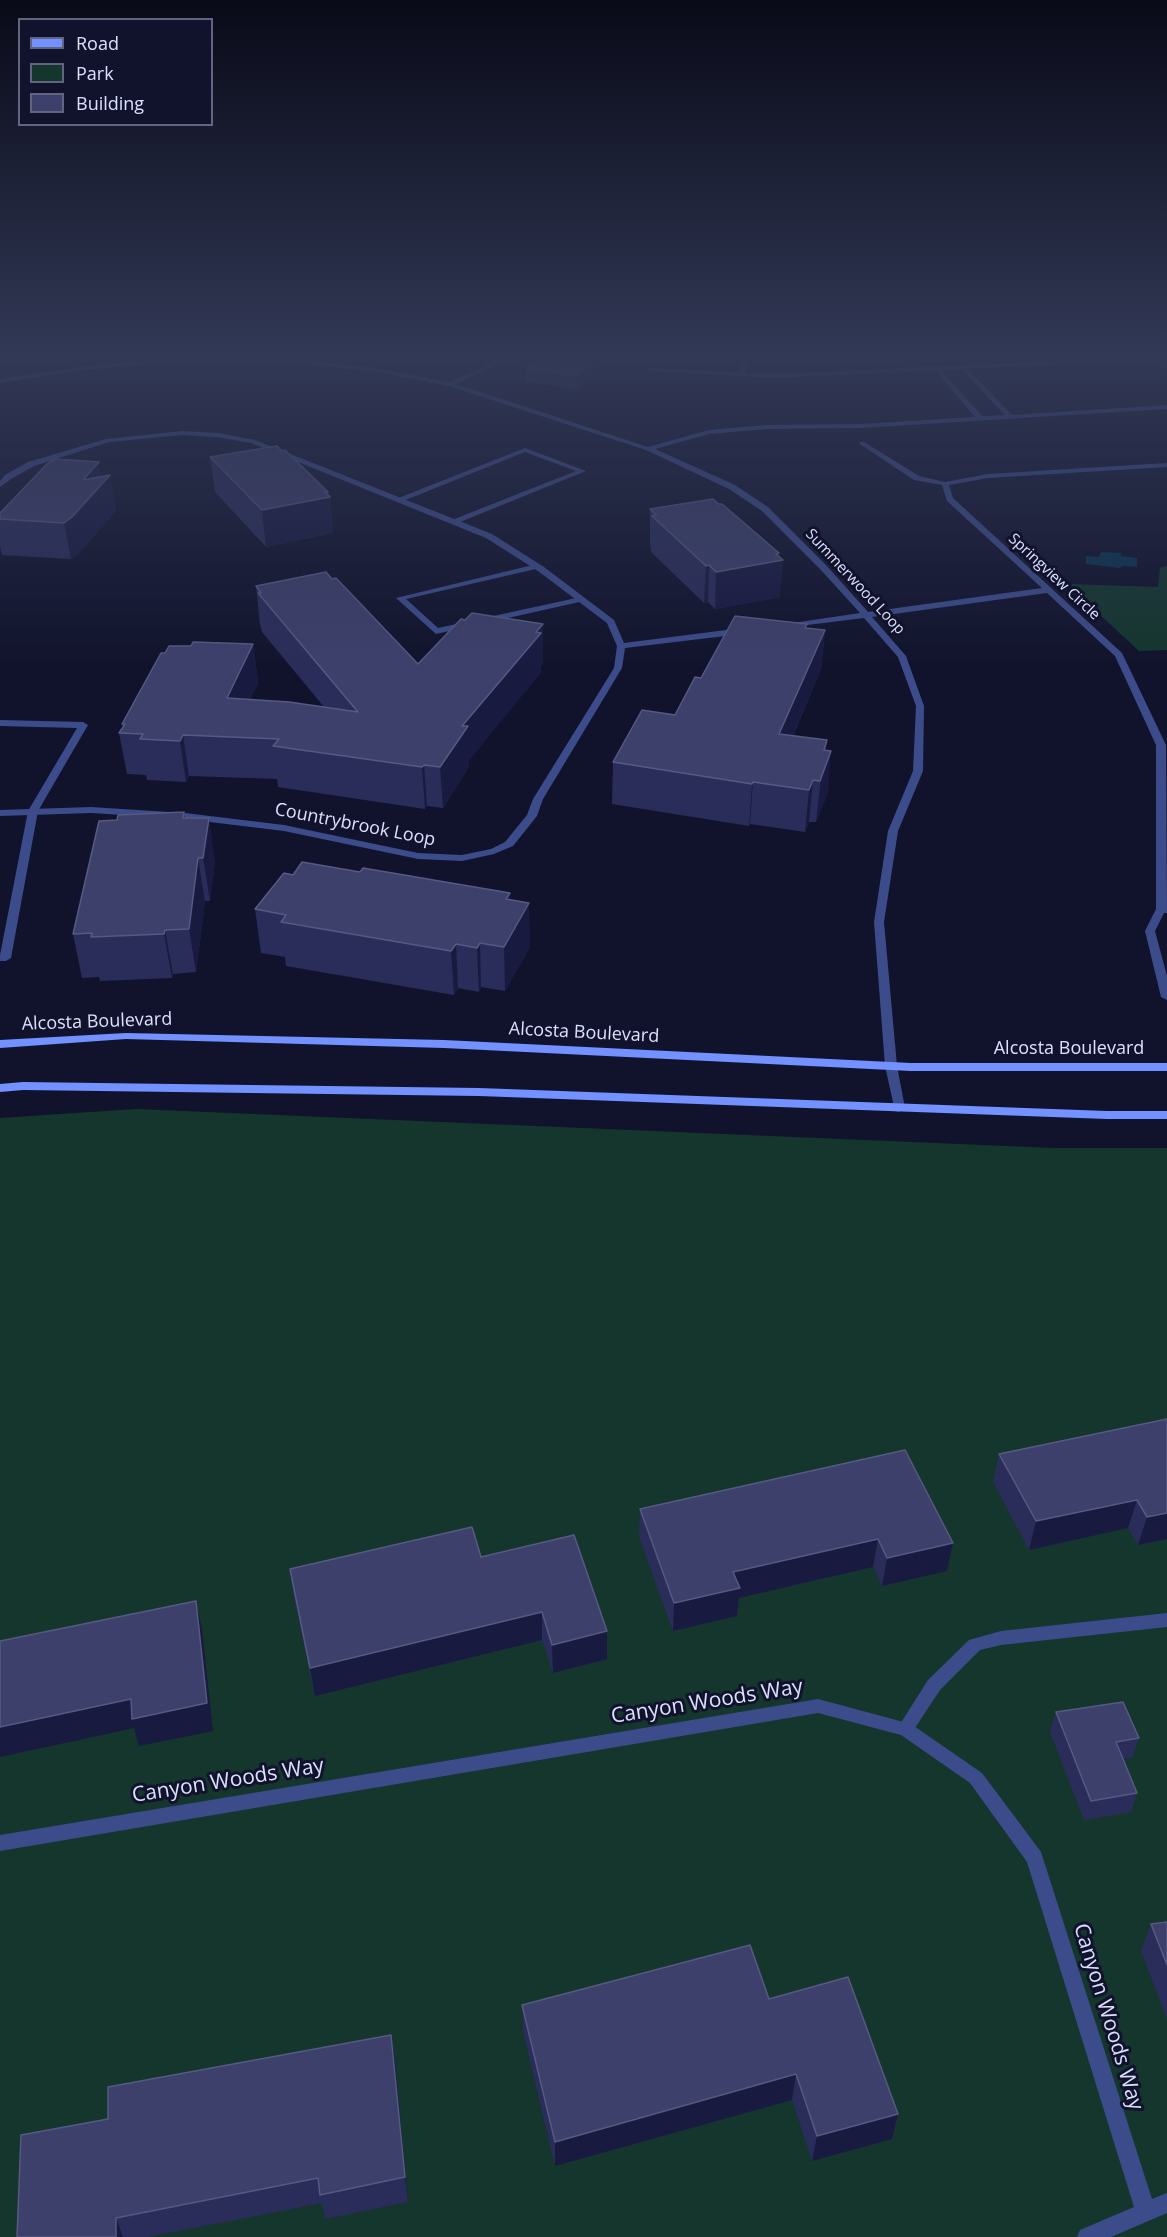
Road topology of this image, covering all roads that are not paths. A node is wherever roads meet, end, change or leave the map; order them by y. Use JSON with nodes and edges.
{"nodes":[{"id":1,"x":35,"y":462,"type":"edge"},
{"id":2,"x":307,"y":462,"type":"edge"},
{"id":3,"x":493,"y":462,"type":"edge"},
{"id":4,"x":559,"y":462,"type":"edge"},
{"id":5,"x":678,"y":462,"type":"edge"},
{"id":6,"x":893,"y":462,"type":"edge"},
{"id":7,"x":1167,"y":465,"type":"edge"},
{"id":8,"x":945,"y":484,"type":"junction"},
{"id":9,"x":0,"y":485,"type":"edge"},
{"id":10,"x":400,"y":499,"type":"junction"},
{"id":11,"x":454,"y":522,"type":"junction"},
{"id":12,"x":537,"y":566,"type":"junction"},
{"id":13,"x":1048,"y":590,"type":"junction"},
{"id":14,"x":581,"y":599,"type":"junction"},
{"id":15,"x":868,"y":616,"type":"junction"},
{"id":16,"x":774,"y":627,"type":"edge"},
{"id":17,"x":750,"y":630,"type":"edge"},
{"id":18,"x":621,"y":646,"type":"junction"},
{"id":19,"x":0,"y":723,"type":"edge"},
{"id":20,"x":1164,"y":745,"type":"edge"},
{"id":21,"x":33,"y":811,"type":"junction"},
{"id":22,"x":0,"y":813,"type":"edge"},
{"id":23,"x":1164,"y":910,"type":"edge"},
{"id":24,"x":0,"y":958,"type":"edge"},
{"id":25,"x":1167,"y":998,"type":"edge"},
{"id":26,"x":0,"y":1044,"type":"edge"},
{"id":27,"x":891,"y":1066,"type":"junction"},
{"id":28,"x":1167,"y":1067,"type":"edge"},
{"id":29,"x":0,"y":1088,"type":"edge"},
{"id":30,"x":899,"y":1108,"type":"junction"},
{"id":31,"x":1167,"y":1115,"type":"edge"},
{"id":32,"x":1167,"y":1620,"type":"edge"},
{"id":33,"x":905,"y":1729,"type":"junction"},
{"id":34,"x":0,"y":1843,"type":"edge"},
{"id":35,"x":1167,"y":2203,"type":"edge"},
{"id":36,"x":1146,"y":2213,"type":"junction"},
{"id":37,"x":1087,"y":2237,"type":"edge"}],
"edges":[{"from":1,"to":9,"type":"street"},
{"from":2,"to":10,"type":"street"},
{"from":3,"to":10,"type":"street"},
{"from":4,"to":11,"type":"street"},
{"from":5,"to":15,"type":"street","name":"Summerwood Loop"},
{"from":6,"to":8,"type":"street"},
{"from":7,"to":8,"type":"street"},
{"from":8,"to":13,"type":"street","name":"Springview Circle"},
{"from":10,"to":11,"type":"street"},
{"from":11,"to":12,"type":"street"},
{"from":12,"to":14,"type":"street"},
{"from":12,"to":14,"type":"street"},
{"from":13,"to":15,"type":"street"},
{"from":13,"to":20,"type":"street","name":"Springview Circle"},
{"from":14,"to":18,"type":"street"},
{"from":15,"to":16,"type":"street"},
{"from":15,"to":27,"type":"street","name":"Summerwood Loop"},
{"from":17,"to":18,"type":"street"},
{"from":18,"to":21,"type":"street","name":"Countrybrook Loop"},
{"from":19,"to":21,"type":"street"},
{"from":20,"to":23,"type":"street","name":"Springview Circle"},
{"from":21,"to":22,"type":"street","name":"Countrybrook Loop"},
{"from":21,"to":24,"type":"street"},
{"from":23,"to":25,"type":"street","name":"Springview Circle"},
{"from":26,"to":27,"type":"main road","name":"Alcosta Boulevard"},
{"from":27,"to":28,"type":"main road","name":"Alcosta Boulevard"},
{"from":27,"to":30,"type":"street","name":"Summerwood Loop"},
{"from":29,"to":30,"type":"main road"},
{"from":30,"to":31,"type":"main road"},
{"from":32,"to":33,"type":"street"},
{"from":33,"to":34,"type":"street","name":"Canyon Woods Way"},
{"from":33,"to":36,"type":"street","name":"Canyon Woods Way"},
{"from":35,"to":36,"type":"street"},
{"from":36,"to":37,"type":"street"}]}
